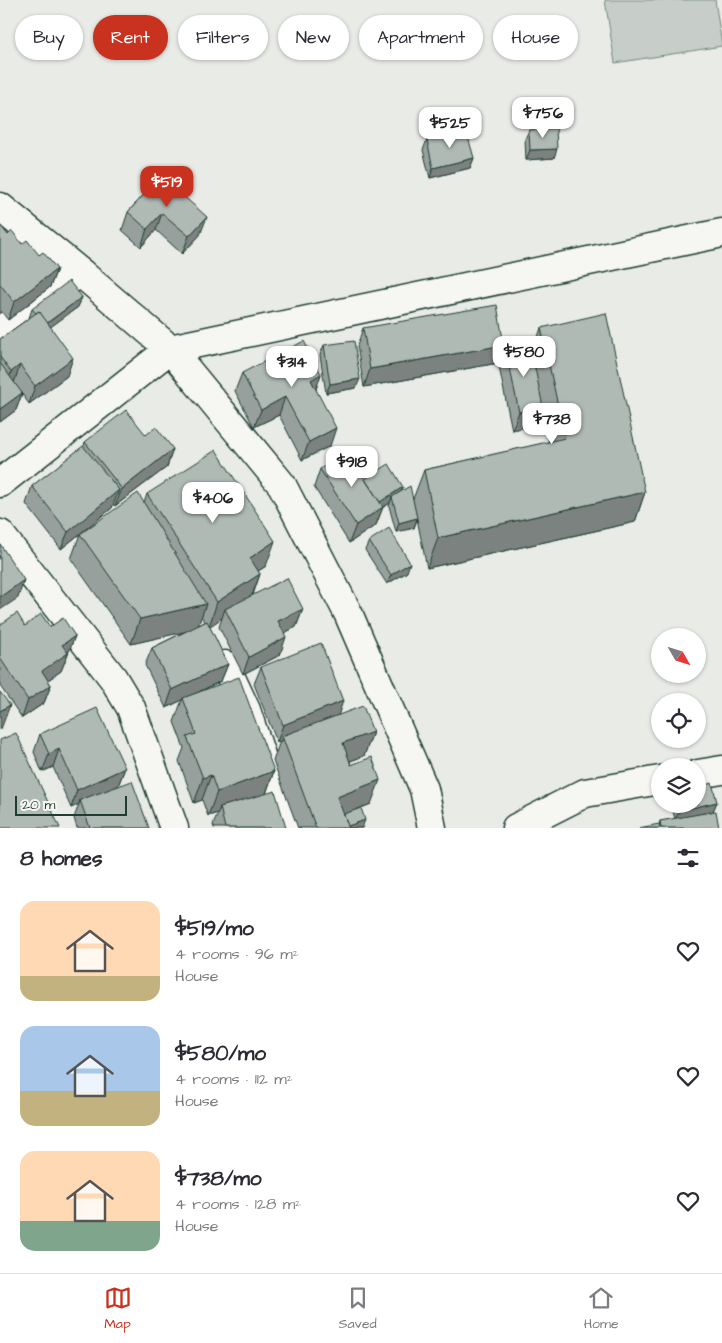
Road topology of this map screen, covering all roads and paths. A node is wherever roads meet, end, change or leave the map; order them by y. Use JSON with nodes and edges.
{"nodes":[{"id":1,"x":0,"y":207,"type":"edge"},
{"id":2,"x":722,"y":233,"type":"edge"},
{"id":3,"x":81,"y":273,"type":"junction"},
{"id":4,"x":0,"y":331,"type":"edge"},
{"id":5,"x":170,"y":349,"type":"junction"},
{"id":6,"x":0,"y":483,"type":"edge"},
{"id":7,"x":0,"y":534,"type":"edge"},
{"id":8,"x":226,"y":665,"type":"edge"},
{"id":9,"x":722,"y":770,"type":"edge"},
{"id":10,"x":706,"y":773,"type":"edge"},
{"id":11,"x":651,"y":782,"type":"edge"},
{"id":12,"x":174,"y":828,"type":"edge"},
{"id":13,"x":286,"y":828,"type":"edge"},
{"id":14,"x":432,"y":828,"type":"edge"},
{"id":15,"x":516,"y":828,"type":"edge"}],
"edges":[{"from":1,"to":3,"type":"street"},
{"from":2,"to":5,"type":"street"},
{"from":3,"to":4,"type":"street"},
{"from":3,"to":5,"type":"street"},
{"from":5,"to":6,"type":"street"},
{"from":5,"to":14,"type":"street"},
{"from":7,"to":12,"type":"street"},
{"from":8,"to":13,"type":"street"},
{"from":9,"to":10,"type":"street"},
{"from":11,"to":15,"type":"street"}]}
